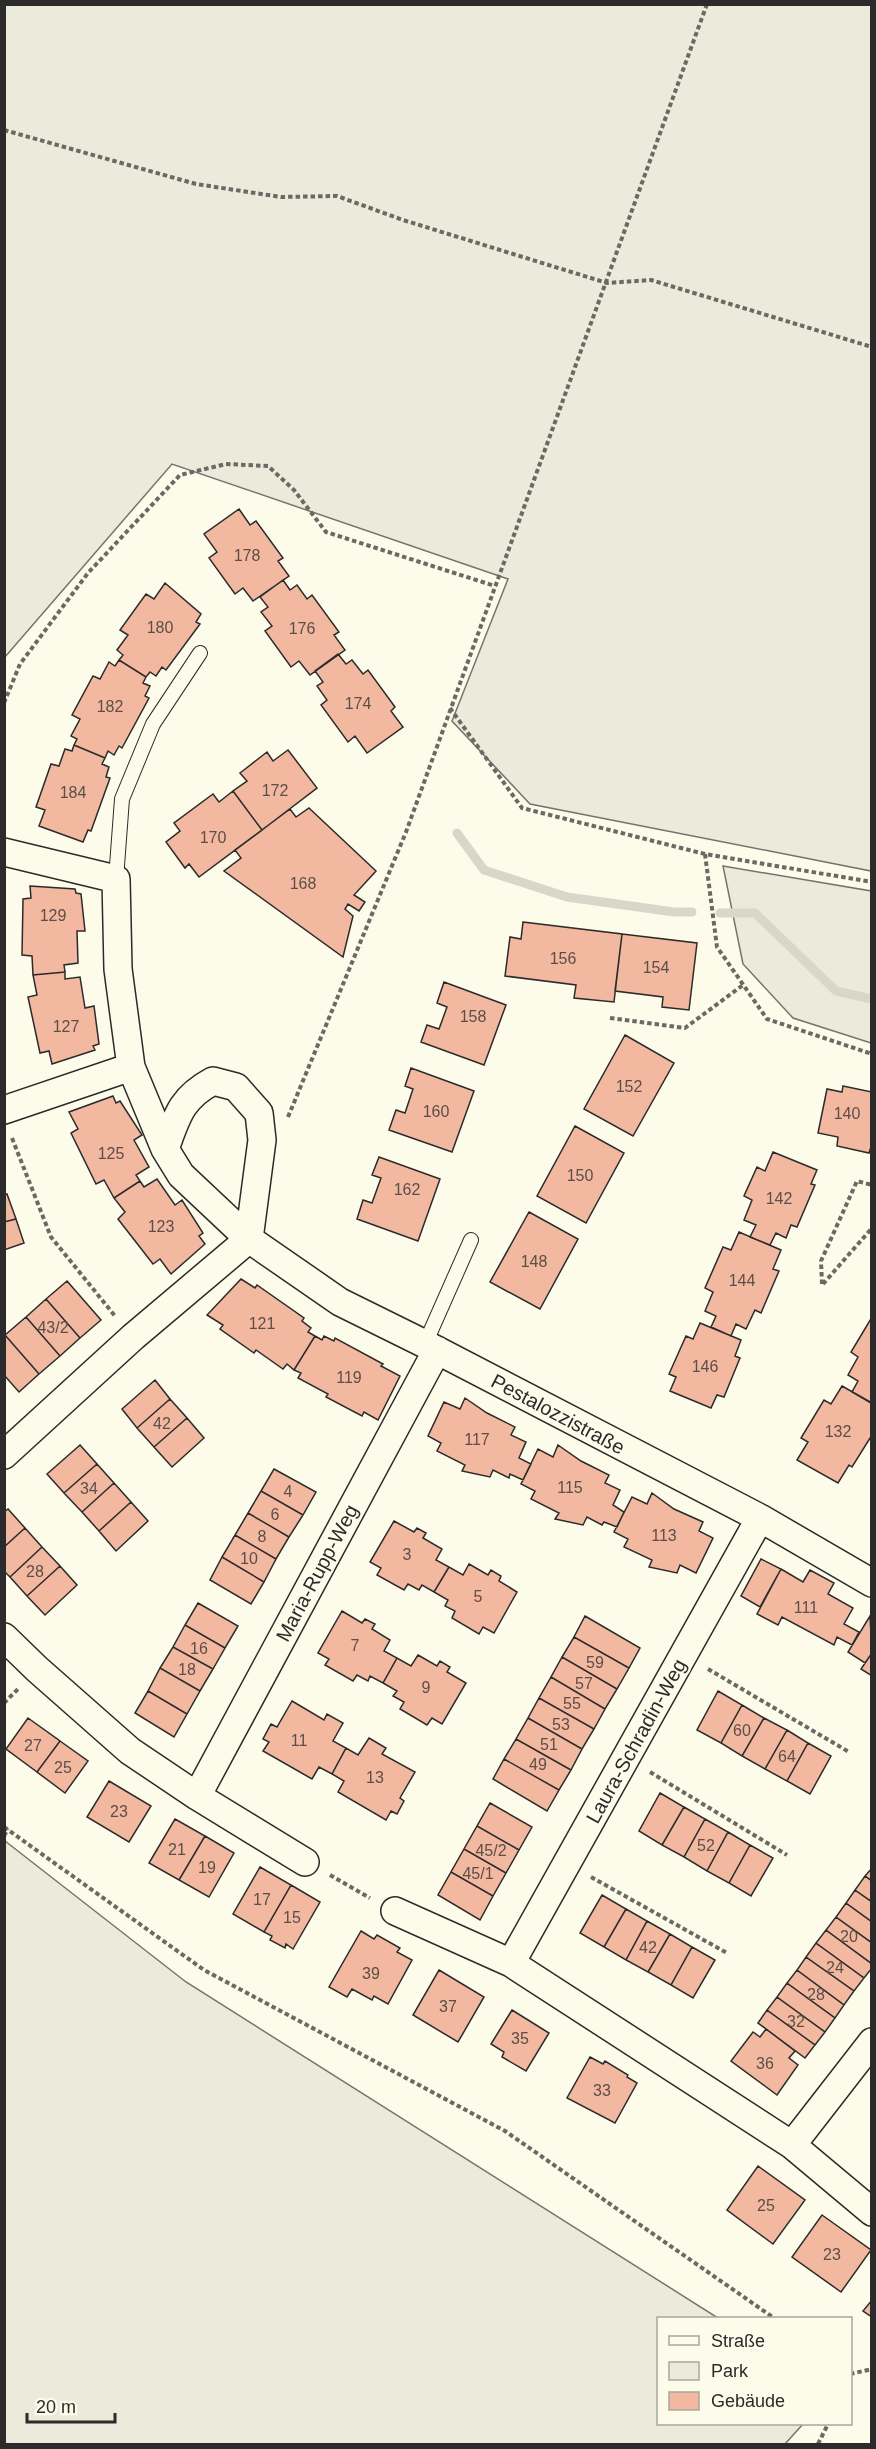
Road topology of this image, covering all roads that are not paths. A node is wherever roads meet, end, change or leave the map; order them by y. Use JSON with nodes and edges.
{"nodes":[{"id":1,"x":200,"y":653,"type":"dead end"},
{"id":2,"x":4,"y":852,"type":"edge"},
{"id":3,"x":116,"y":879,"type":"junction"},
{"id":4,"x":131,"y":1067,"type":"junction"},
{"id":5,"x":7,"y":1120,"type":"edge"},
{"id":6,"x":165,"y":1149,"type":"junction"},
{"id":7,"x":249,"y":1239,"type":"junction"},
{"id":8,"x":471,"y":1239,"type":"dead end"},
{"id":9,"x":431,"y":1347,"type":"junction"},
{"id":10,"x":4,"y":1455,"type":"edge"},
{"id":11,"x":760,"y":1518,"type":"junction"},
{"id":12,"x":872,"y":1583,"type":"edge"},
{"id":13,"x":4,"y":1637,"type":"edge"},
{"id":14,"x":197,"y":1796,"type":"junction"},
{"id":15,"x":305,"y":1862,"type":"road end"},
{"id":16,"x":395,"y":1911,"type":"road end"},
{"id":17,"x":511,"y":1963,"type":"junction"},
{"id":18,"x":872,"y":2042,"type":"edge"},
{"id":19,"x":792,"y":2145,"type":"junction"},
{"id":20,"x":872,"y":2212,"type":"edge"}],
"edges":[{"from":1,"to":3,"type":"lane","name":"Pestalozzistraße"},
{"from":2,"to":3,"type":"street"},
{"from":3,"to":4,"type":"street","name":"Pestalozzistraße"},
{"from":4,"to":5,"type":"street"},
{"from":4,"to":6,"type":"street","name":"Pestalozzistraße"},
{"from":6,"to":7,"type":"street","name":"Pestalozzistraße"},
{"from":6,"to":7,"type":"street"},
{"from":7,"to":9,"type":"street","name":"Pestalozzistraße"},
{"from":7,"to":10,"type":"street"},
{"from":8,"to":9,"type":"lane"},
{"from":9,"to":11,"type":"street","name":"Pestalozzistraße"},
{"from":9,"to":14,"type":"street","name":"Maria-Rupp-Weg"},
{"from":11,"to":12,"type":"street","name":"Pestalozzistraße"},
{"from":11,"to":17,"type":"street","name":"Laura-Schradin-Weg"},
{"from":13,"to":14,"type":"street"},
{"from":14,"to":15,"type":"street"},
{"from":16,"to":17,"type":"street"},
{"from":17,"to":19,"type":"street"},
{"from":18,"to":19,"type":"street"},
{"from":19,"to":20,"type":"street"}]}
